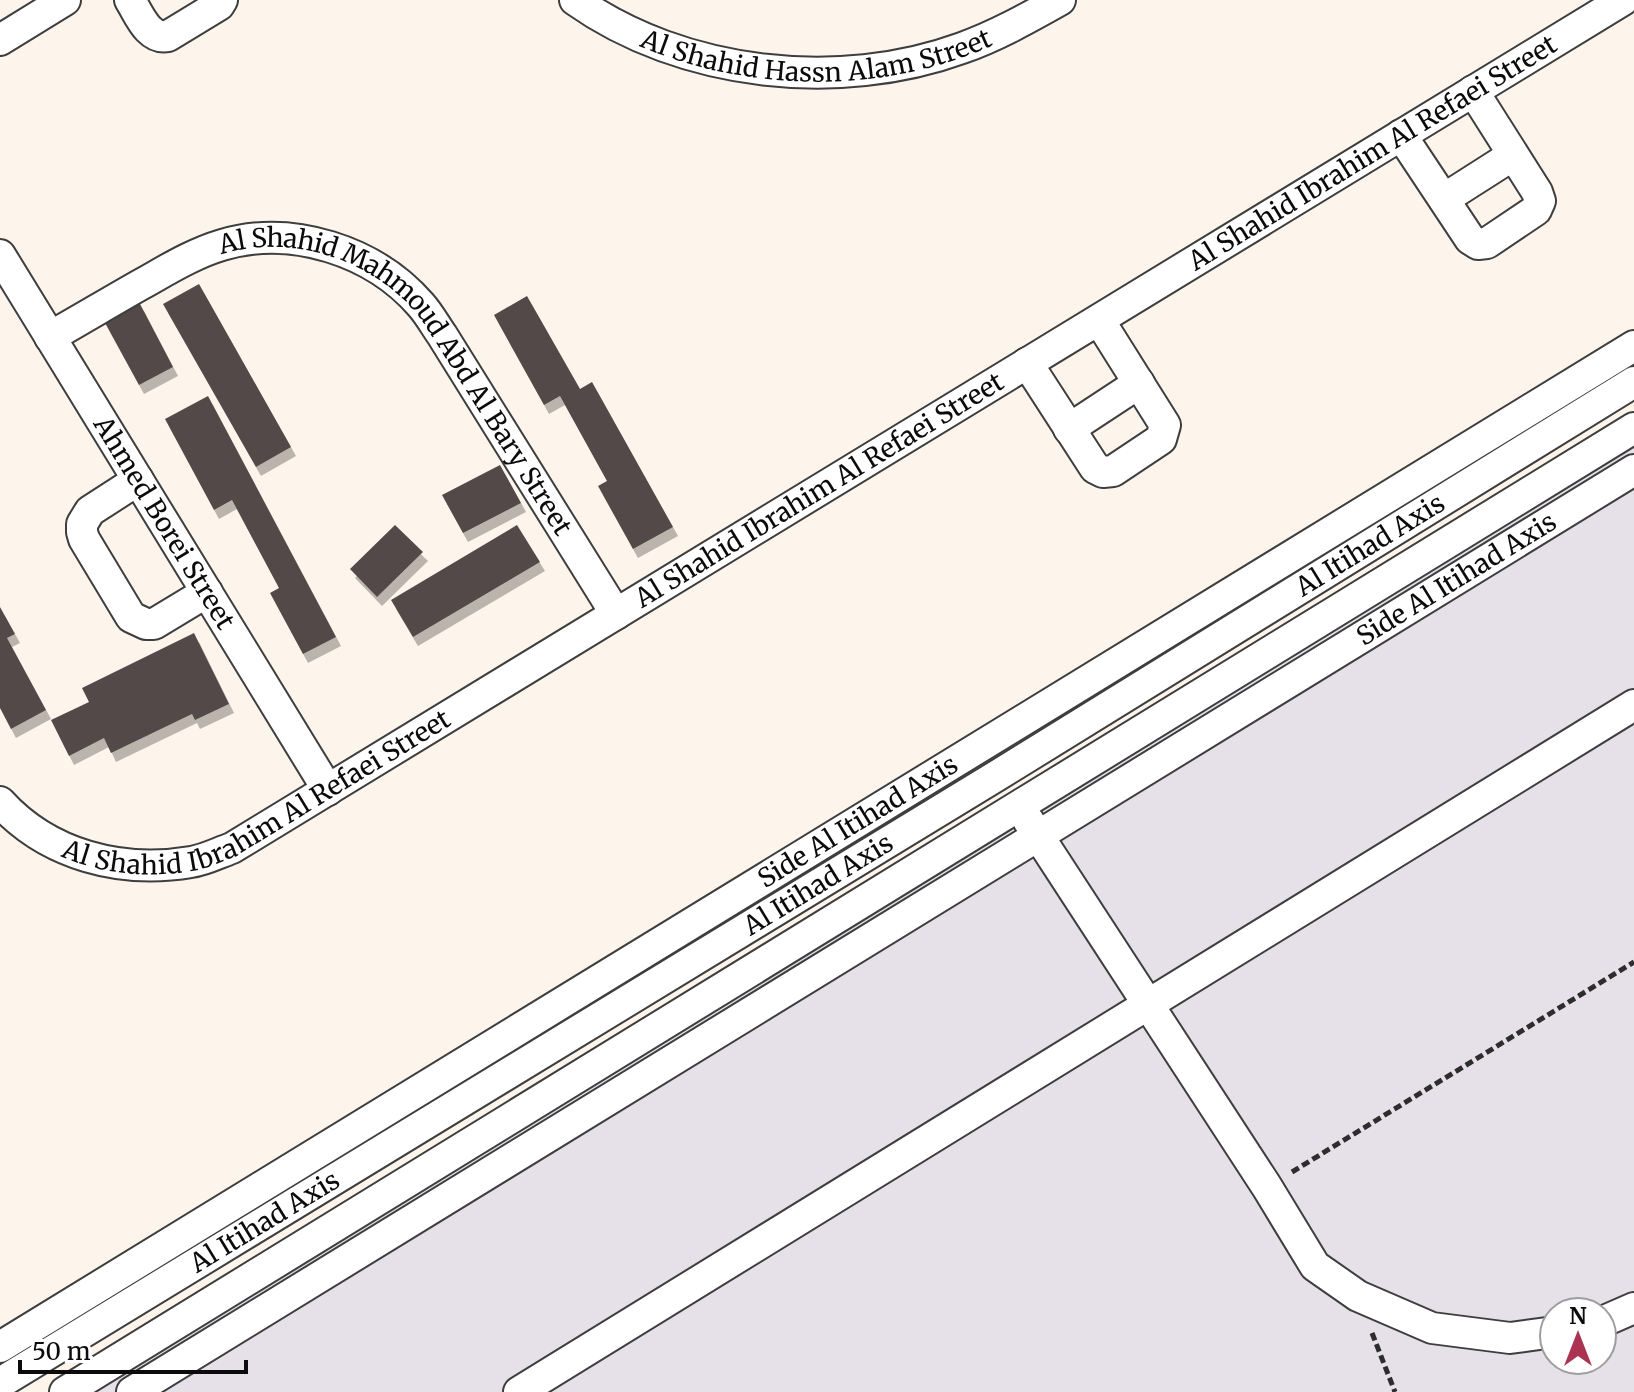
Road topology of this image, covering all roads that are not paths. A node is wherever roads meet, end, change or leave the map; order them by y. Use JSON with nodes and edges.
{"nodes":[{"id":1,"x":65,"y":0,"type":"edge"},
{"id":2,"x":130,"y":0,"type":"edge"},
{"id":3,"x":222,"y":0,"type":"edge"},
{"id":4,"x":575,"y":0,"type":"edge"},
{"id":5,"x":1060,"y":0,"type":"edge"},
{"id":6,"x":1623,"y":0,"type":"edge"},
{"id":7,"x":0,"y":40,"type":"edge"},
{"id":8,"x":1473,"y":91,"type":"junction"},
{"id":9,"x":1401,"y":135,"type":"junction"},
{"id":10,"x":1513,"y":155,"type":"junction"},
{"id":11,"x":1444,"y":199,"type":"junction"},
{"id":12,"x":0,"y":255,"type":"edge"},
{"id":13,"x":1099,"y":320,"type":"junction"},
{"id":14,"x":50,"y":337,"type":"junction"},
{"id":15,"x":1634,"y":346,"type":"edge"},
{"id":16,"x":1027,"y":363,"type":"junction"},
{"id":17,"x":1634,"y":382,"type":"edge"},
{"id":18,"x":1139,"y":383,"type":"junction"},
{"id":19,"x":1634,"y":428,"type":"edge"},
{"id":20,"x":1069,"y":429,"type":"junction"},
{"id":21,"x":1634,"y":470,"type":"edge"},
{"id":22,"x":138,"y":480,"type":"junction"},
{"id":23,"x":207,"y":592,"type":"junction"},
{"id":24,"x":616,"y":614,"type":"junction"},
{"id":25,"x":1634,"y":705,"type":"edge"},
{"id":26,"x":998,"y":775,"type":"junction"},
{"id":27,"x":328,"y":790,"type":"junction"},
{"id":28,"x":0,"y":802,"type":"edge"},
{"id":29,"x":1019,"y":807,"type":"junction"},
{"id":30,"x":1039,"y":837,"type":"junction"},
{"id":31,"x":1148,"y":1005,"type":"junction"},
{"id":32,"x":1538,"y":1334,"type":"edge"},
{"id":33,"x":0,"y":1347,"type":"edge"},
{"id":34,"x":0,"y":1383,"type":"edge"},
{"id":35,"x":65,"y":1392,"type":"edge"},
{"id":36,"x":132,"y":1392,"type":"edge"},
{"id":37,"x":519,"y":1392,"type":"edge"}],
"edges":[{"from":1,"to":7,"type":"street"},
{"from":2,"to":3,"type":"street"},
{"from":4,"to":5,"type":"street","name":"Al Shahid Hassn Alam Street"},
{"from":6,"to":8,"type":"street","name":"Al Shahid Ibrahim Al Refaei Street"},
{"from":8,"to":9,"type":"street","name":"Al Shahid Ibrahim Al Refaei Street"},
{"from":8,"to":10,"type":"street"},
{"from":9,"to":11,"type":"street"},
{"from":9,"to":13,"type":"street","name":"Al Shahid Ibrahim Al Refaei Street"},
{"from":10,"to":11,"type":"street"},
{"from":10,"to":11,"type":"street"},
{"from":12,"to":14,"type":"street","name":"Ahmed Borei Street"},
{"from":13,"to":16,"type":"street","name":"Al Shahid Ibrahim Al Refaei Street"},
{"from":13,"to":18,"type":"street"},
{"from":14,"to":22,"type":"street","name":"Ahmed Borei Street"},
{"from":14,"to":24,"type":"street","name":"Al Shahid Mahmoud Abd Al Bary Street"},
{"from":15,"to":33,"type":"street","name":"Side Al Itihad Axis"},
{"from":16,"to":20,"type":"street"},
{"from":16,"to":24,"type":"street","name":"Al Shahid Ibrahim Al Refaei Street"},
{"from":17,"to":26,"type":"street","name":"Al Itihad Axis"},
{"from":18,"to":20,"type":"street"},
{"from":18,"to":20,"type":"street"},
{"from":19,"to":29,"type":"street","name":"Al Itihad Axis"},
{"from":21,"to":30,"type":"street","name":"Side Al Itihad Axis"},
{"from":22,"to":23,"type":"street","name":"Ahmed Borei Street"},
{"from":22,"to":23,"type":"street"},
{"from":23,"to":27,"type":"street","name":"Ahmed Borei Street"},
{"from":24,"to":27,"type":"street","name":"Al Shahid Ibrahim Al Refaei Street"},
{"from":25,"to":31,"type":"street"},
{"from":26,"to":29,"type":"street"},
{"from":26,"to":34,"type":"street","name":"Al Itihad Axis"},
{"from":27,"to":28,"type":"street","name":"Al Shahid Ibrahim Al Refaei Street"},
{"from":29,"to":30,"type":"street"},
{"from":29,"to":35,"type":"street","name":"Al Itihad Axis"},
{"from":30,"to":31,"type":"street"},
{"from":30,"to":36,"type":"street","name":"Side Al Itihad Axis"},
{"from":31,"to":32,"type":"street"},
{"from":31,"to":37,"type":"street"}]}
